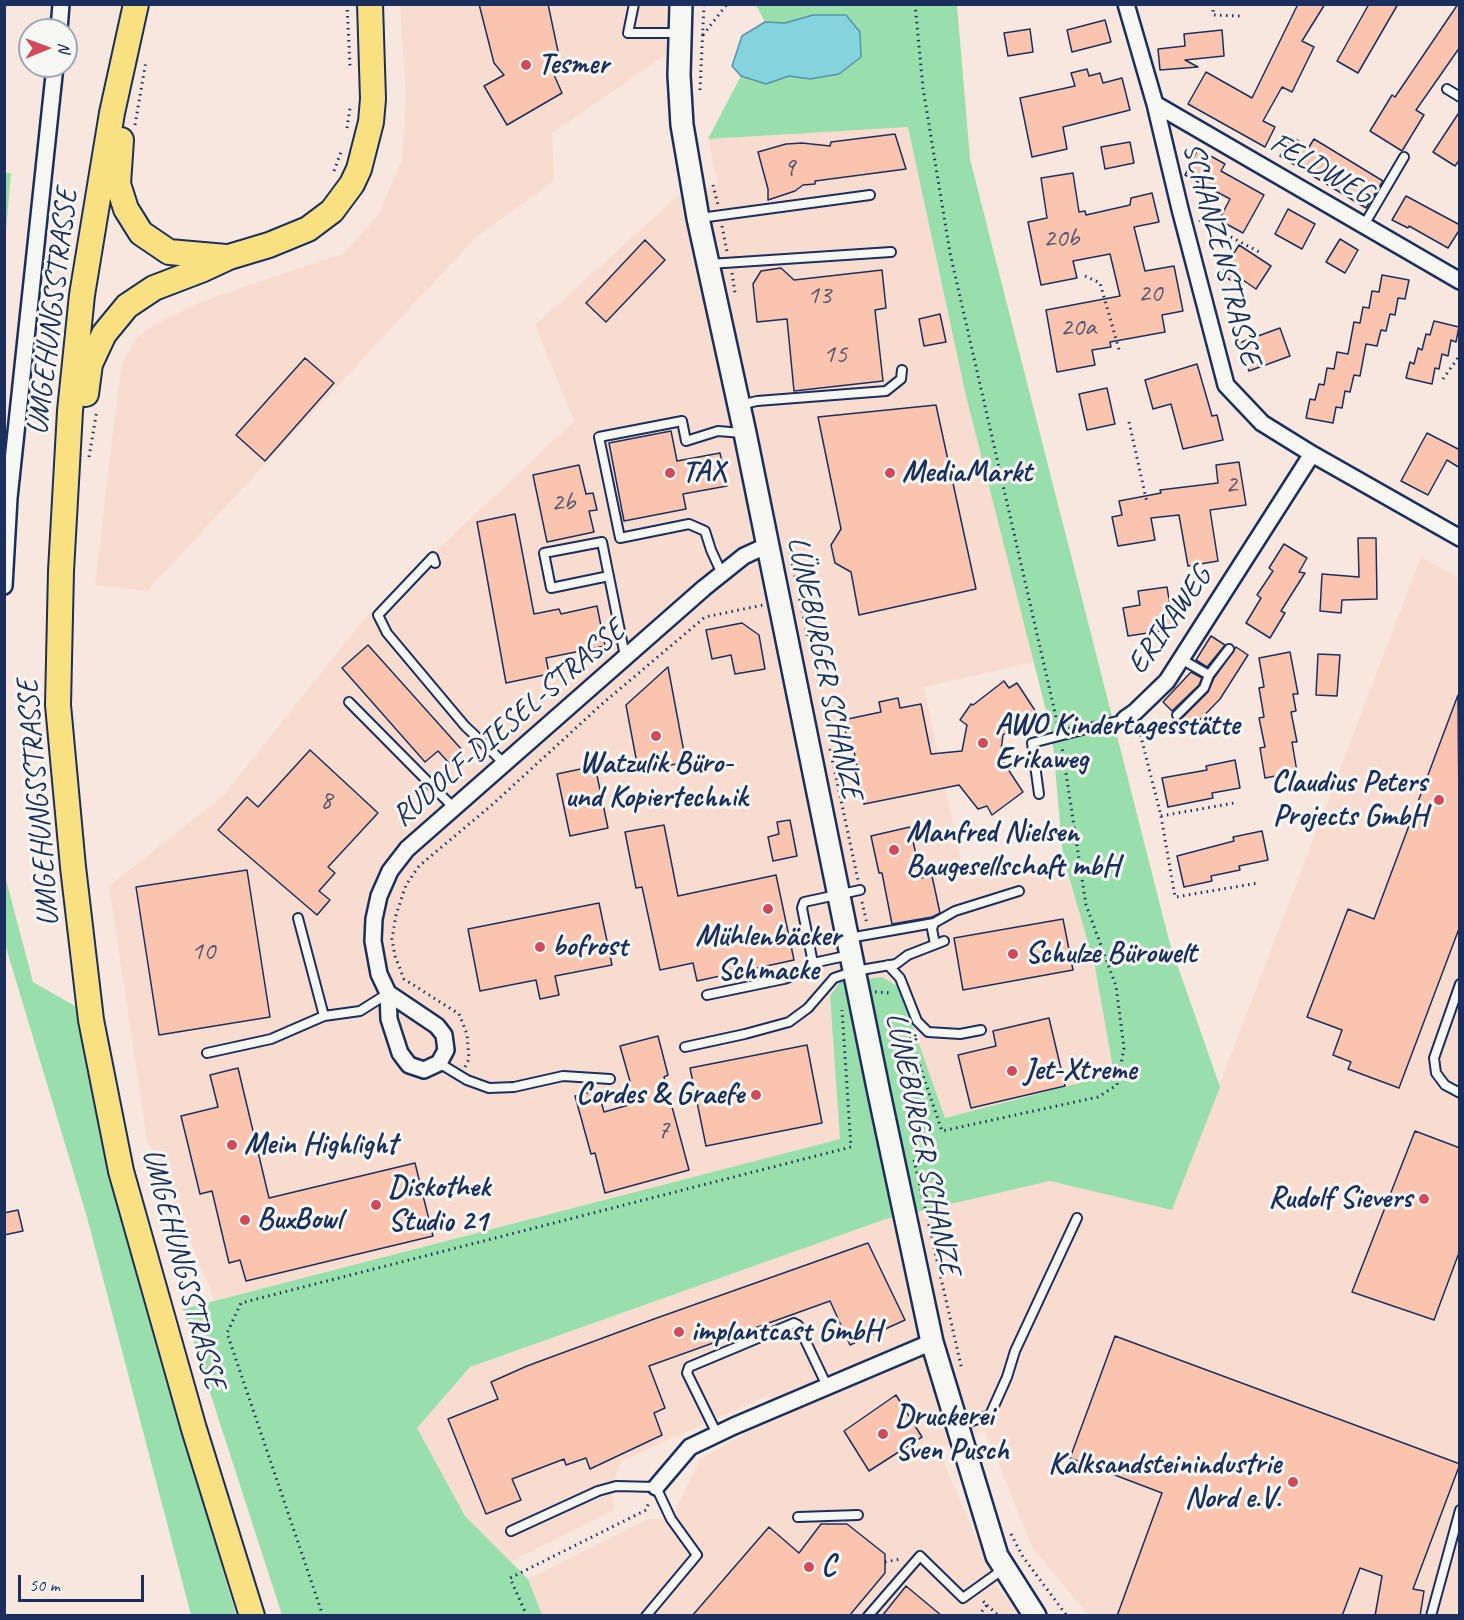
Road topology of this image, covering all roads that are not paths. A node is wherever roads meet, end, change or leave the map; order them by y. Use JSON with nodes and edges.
{"nodes":[{"id":1,"x":136,"y":4,"type":"edge"},
{"id":2,"x":370,"y":4,"type":"edge"},
{"id":3,"x":634,"y":4,"type":"edge"},
{"id":4,"x":681,"y":4,"type":"edge"},
{"id":5,"x":1126,"y":4,"type":"edge"},
{"id":6,"x":680,"y":33,"type":"junction"},
{"id":7,"x":54,"y":78,"type":"edge"},
{"id":8,"x":1448,"y":89,"type":"dead end"},
{"id":9,"x":1460,"y":97,"type":"edge"},
{"id":10,"x":1155,"y":104,"type":"junction"},
{"id":11,"x":1404,"y":157,"type":"dead end"},
{"id":12,"x":870,"y":195,"type":"dead end"},
{"id":13,"x":698,"y":219,"type":"junction"},
{"id":14,"x":1364,"y":225,"type":"junction"},
{"id":15,"x":891,"y":252,"type":"dead end"},
{"id":16,"x":229,"y":257,"type":"junction"},
{"id":17,"x":708,"y":264,"type":"junction"},
{"id":18,"x":1460,"y":281,"type":"edge"},
{"id":19,"x":902,"y":370,"type":"dead end"},
{"id":20,"x":739,"y":405,"type":"junction"},
{"id":21,"x":745,"y":433,"type":"junction"},
{"id":22,"x":1312,"y":454,"type":"junction"},
{"id":23,"x":1460,"y":538,"type":"edge"},
{"id":24,"x":778,"y":544,"type":"junction"},
{"id":25,"x":435,"y":562,"type":"dead end"},
{"id":26,"x":61,"y":571,"type":"junction"},
{"id":27,"x":722,"y":574,"type":"junction"},
{"id":28,"x":609,"y":576,"type":"junction"},
{"id":29,"x":4,"y":586,"type":"edge"},
{"id":30,"x":1229,"y":649,"type":"dead end"},
{"id":31,"x":626,"y":658,"type":"junction"},
{"id":32,"x":1181,"y":658,"type":"junction"},
{"id":33,"x":1209,"y":675,"type":"junction"},
{"id":34,"x":349,"y":702,"type":"dead end"},
{"id":35,"x":1177,"y":715,"type":"dead end"},
{"id":36,"x":1130,"y":716,"type":"joint"},
{"id":37,"x":504,"y":763,"type":"junction"},
{"id":38,"x":1039,"y":794,"type":"dead end"},
{"id":39,"x":453,"y":807,"type":"junction"},
{"id":40,"x":1019,"y":891,"type":"dead end"},
{"id":41,"x":850,"y":892,"type":"junction"},
{"id":42,"x":298,"y":918,"type":"dead end"},
{"id":43,"x":934,"y":923,"type":"junction"},
{"id":44,"x":944,"y":941,"type":"dead end"},
{"id":45,"x":935,"y":944,"type":"junction"},
{"id":46,"x":860,"y":953,"type":"junction"},
{"id":47,"x":813,"y":963,"type":"junction"},
{"id":48,"x":888,"y":965,"type":"junction"},
{"id":49,"x":1460,"y":984,"type":"edge"},
{"id":50,"x":388,"y":993,"type":"junction"},
{"id":51,"x":707,"y":995,"type":"dead end"},
{"id":52,"x":324,"y":1017,"type":"junction"},
{"id":53,"x":981,"y":1030,"type":"dead end"},
{"id":54,"x":685,"y":1047,"type":"dead end"},
{"id":55,"x":207,"y":1053,"type":"dead end"},
{"id":56,"x":439,"y":1063,"type":"junction"},
{"id":57,"x":610,"y":1079,"type":"dead end"},
{"id":58,"x":1460,"y":1093,"type":"edge"},
{"id":59,"x":1077,"y":1218,"type":"dead end"},
{"id":60,"x":932,"y":1342,"type":"junction"},
{"id":61,"x":827,"y":1386,"type":"junction"},
{"id":62,"x":957,"y":1426,"type":"junction"},
{"id":63,"x":717,"y":1434,"type":"junction"},
{"id":64,"x":656,"y":1487,"type":"junction"},
{"id":65,"x":1460,"y":1510,"type":"edge"},
{"id":66,"x":858,"y":1515,"type":"dead end"},
{"id":67,"x":798,"y":1517,"type":"dead end"},
{"id":68,"x":511,"y":1531,"type":"dead end"},
{"id":69,"x":1004,"y":1568,"type":"junction"},
{"id":70,"x":252,"y":1616,"type":"edge"},
{"id":71,"x":646,"y":1616,"type":"edge"},
{"id":72,"x":868,"y":1616,"type":"edge"},
{"id":73,"x":1035,"y":1616,"type":"edge"},
{"id":74,"x":1431,"y":1616,"type":"edge"}],
"edges":[{"from":1,"to":16,"type":"main road"},
{"from":1,"to":26,"type":"main road","name":"UMGEHUNGSSTRASSE"},
{"from":2,"to":16,"type":"main road"},
{"from":3,"to":6,"type":"lane"},
{"from":4,"to":6,"type":"street","name":"LÜNEBURGER SCHANZE"},
{"from":5,"to":10,"type":"street","name":"SCHANZENSTRASSE"},
{"from":6,"to":13,"type":"street","name":"LÜNEBURGER SCHANZE"},
{"from":7,"to":29,"type":"street"},
{"from":8,"to":9,"type":"lane"},
{"from":10,"to":14,"type":"street","name":"FELDWEG"},
{"from":10,"to":22,"type":"street","name":"SCHANZENSTRASSE"},
{"from":11,"to":14,"type":"lane"},
{"from":12,"to":13,"type":"lane"},
{"from":13,"to":17,"type":"street","name":"LÜNEBURGER SCHANZE"},
{"from":14,"to":18,"type":"street","name":"FELDWEG"},
{"from":15,"to":17,"type":"lane"},
{"from":16,"to":26,"type":"main road"},
{"from":17,"to":20,"type":"street","name":"LÜNEBURGER SCHANZE"},
{"from":19,"to":20,"type":"lane"},
{"from":20,"to":21,"type":"street","name":"LÜNEBURGER SCHANZE"},
{"from":21,"to":24,"type":"street","name":"LÜNEBURGER SCHANZE"},
{"from":21,"to":27,"type":"lane"},
{"from":22,"to":23,"type":"street","name":"SCHANZENSTRASSE"},
{"from":22,"to":32,"type":"street","name":"ERIKAWEG"},
{"from":24,"to":27,"type":"street","name":"RUDOLF-DIESEL-STRASSE"},
{"from":24,"to":41,"type":"street","name":"LÜNEBURGER SCHANZE"},
{"from":25,"to":37,"type":"lane"},
{"from":26,"to":70,"type":"main road","name":"UMGEHUNGSSTRASSE"},
{"from":27,"to":31,"type":"street","name":"RUDOLF-DIESEL-STRASSE"},
{"from":28,"to":28,"type":"lane"},
{"from":28,"to":31,"type":"lane"},
{"from":30,"to":33,"type":"lane"},
{"from":31,"to":37,"type":"street","name":"RUDOLF-DIESEL-STRASSE"},
{"from":32,"to":33,"type":"lane"},
{"from":32,"to":36,"type":"street","name":"ERIKAWEG"},
{"from":33,"to":35,"type":"lane"},
{"from":34,"to":39,"type":"lane"},
{"from":36,"to":38,"type":"lane","name":"ERIKAWEG"},
{"from":37,"to":39,"type":"street","name":"RUDOLF-DIESEL-STRASSE"},
{"from":39,"to":50,"type":"street","name":"RUDOLF-DIESEL-STRASSE"},
{"from":40,"to":43,"type":"lane"},
{"from":41,"to":46,"type":"street","name":"LÜNEBURGER SCHANZE"},
{"from":41,"to":47,"type":"lane"},
{"from":42,"to":52,"type":"lane"},
{"from":43,"to":45,"type":"lane"},
{"from":43,"to":46,"type":"lane"},
{"from":44,"to":45,"type":"lane"},
{"from":45,"to":48,"type":"lane"},
{"from":46,"to":47,"type":"lane"},
{"from":46,"to":48,"type":"lane"},
{"from":46,"to":54,"type":"lane"},
{"from":46,"to":60,"type":"street","name":"LÜNEBURGER SCHANZE"},
{"from":47,"to":51,"type":"lane"},
{"from":48,"to":53,"type":"lane"},
{"from":49,"to":58,"type":"lane"},
{"from":50,"to":52,"type":"lane"},
{"from":50,"to":56,"type":"street"},
{"from":50,"to":56,"type":"street","name":"RUDOLF-DIESEL-STRASSE"},
{"from":52,"to":55,"type":"lane"},
{"from":56,"to":57,"type":"lane"},
{"from":59,"to":62,"type":"lane"},
{"from":60,"to":61,"type":"street"},
{"from":60,"to":62,"type":"street","name":"LÜNEBURGER SCHANZE"},
{"from":61,"to":63,"type":"street"},
{"from":61,"to":63,"type":"lane"},
{"from":62,"to":69,"type":"street","name":"LÜNEBURGER SCHANZE"},
{"from":63,"to":64,"type":"street"},
{"from":64,"to":68,"type":"lane"},
{"from":64,"to":71,"type":"lane"},
{"from":65,"to":74,"type":"lane"},
{"from":66,"to":67,"type":"lane"},
{"from":69,"to":72,"type":"lane"},
{"from":69,"to":73,"type":"street","name":"LÜNEBURGER SCHANZE"}]}
